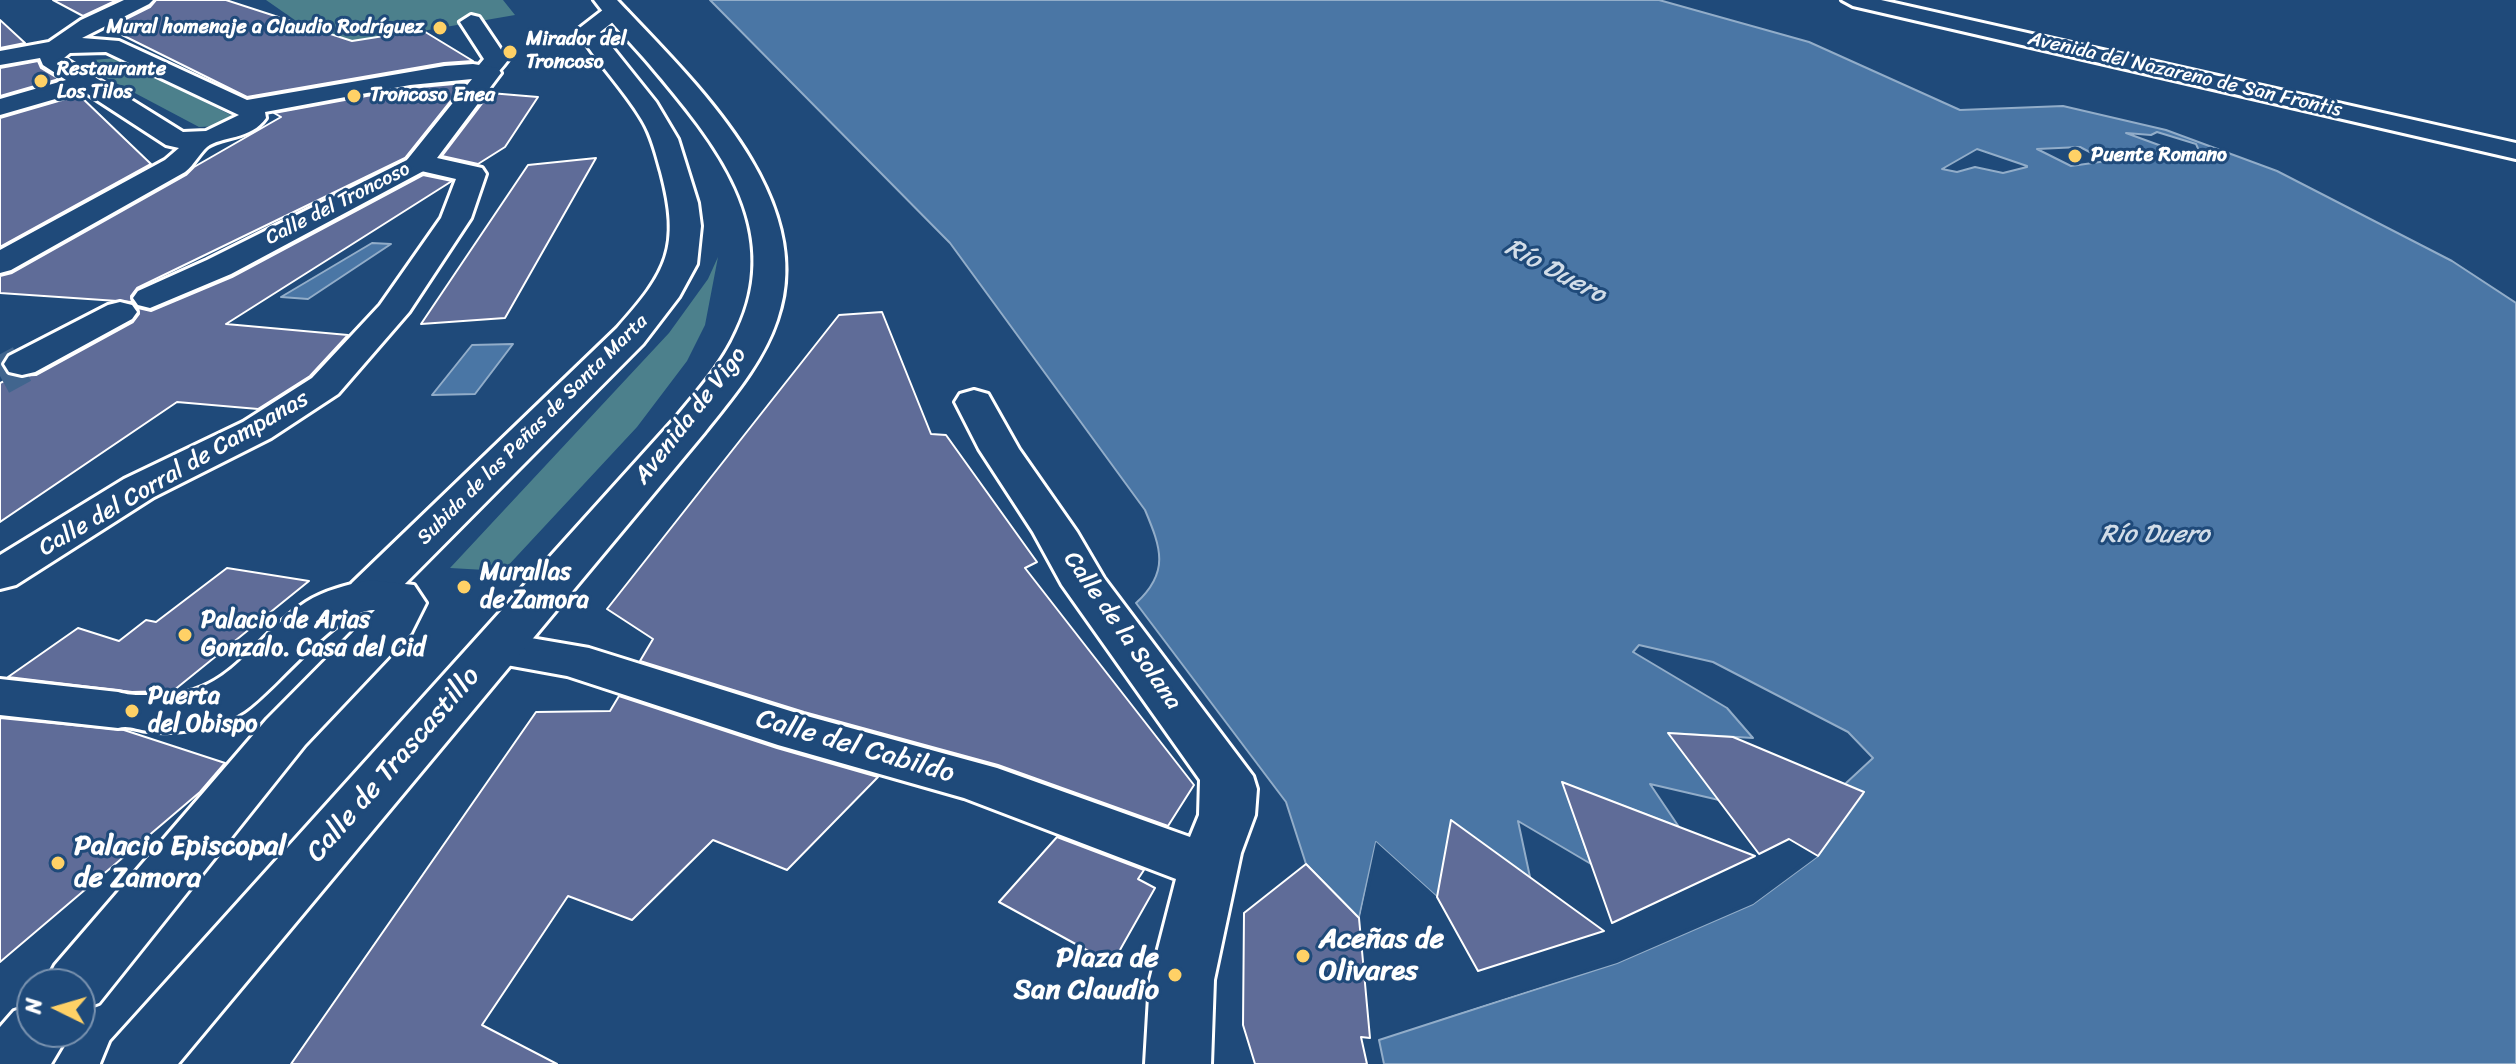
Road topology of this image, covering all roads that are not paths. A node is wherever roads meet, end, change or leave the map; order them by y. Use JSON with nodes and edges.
{"nodes":[{"id":1,"x":142,"y":0,"type":"edge"},
{"id":2,"x":1853,"y":0,"type":"edge"},
{"id":3,"x":611,"y":6,"type":"edge"},
{"id":4,"x":471,"y":22,"type":"dead end"},
{"id":5,"x":54,"y":50,"type":"junction"},
{"id":6,"x":0,"y":58,"type":"edge"},
{"id":7,"x":486,"y":71,"type":"junction"},
{"id":8,"x":88,"y":82,"type":"junction"},
{"id":9,"x":0,"y":107,"type":"edge"},
{"id":10,"x":244,"y":108,"type":"junction"},
{"id":11,"x":194,"y":148,"type":"junction"},
{"id":12,"x":2516,"y":151,"type":"edge"},
{"id":13,"x":421,"y":161,"type":"junction"},
{"id":14,"x":0,"y":263,"type":"edge"},
{"id":15,"x":22,"y":364,"type":"tunnel mouth"},
{"id":16,"x":974,"y":402,"type":"dead end"},
{"id":17,"x":0,"y":575,"type":"edge"},
{"id":18,"x":368,"y":594,"type":"junction"},
{"id":19,"x":496,"y":648,"type":"junction"},
{"id":20,"x":0,"y":697,"type":"edge"},
{"id":21,"x":1208,"y":867,"type":"junction"},
{"id":22,"x":90,"y":968,"type":"edge"},
{"id":23,"x":24,"y":1048,"type":"edge"},
{"id":24,"x":10,"y":1064,"type":"edge"},
{"id":25,"x":136,"y":1064,"type":"edge"},
{"id":26,"x":1178,"y":1064,"type":"edge"}],
"edges":[{"from":1,"to":5,"type":"street"},
{"from":2,"to":12,"type":"street","name":"Avenida del Nazareno de San Frontis"},
{"from":3,"to":18,"type":"street","name":"Subida de las Peñas de Santa Marta"},
{"from":3,"to":19,"type":"street","name":"Avenida de Vigo"},
{"from":4,"to":7,"type":"street"},
{"from":5,"to":6,"type":"street"},
{"from":5,"to":8,"type":"street"},
{"from":5,"to":10,"type":"street"},
{"from":7,"to":10,"type":"street"},
{"from":7,"to":13,"type":"street","name":"Calle del Troncoso"},
{"from":8,"to":9,"type":"street"},
{"from":8,"to":11,"type":"street"},
{"from":10,"to":11,"type":"street"},
{"from":11,"to":14,"type":"street"},
{"from":13,"to":15,"type":"street","name":"Calle del Troncoso"},
{"from":13,"to":17,"type":"street","name":"Calle del Corral de Campanas"},
{"from":16,"to":21,"type":"street","name":"Calle de la Solana"},
{"from":18,"to":20,"type":"street"},
{"from":18,"to":22,"type":"street"},
{"from":19,"to":21,"type":"street","name":"Calle del Cabildo"},
{"from":19,"to":25,"type":"street","name":"Calle de Trascastillo"},
{"from":21,"to":26,"type":"street"},
{"from":23,"to":24,"type":"street"}]}
